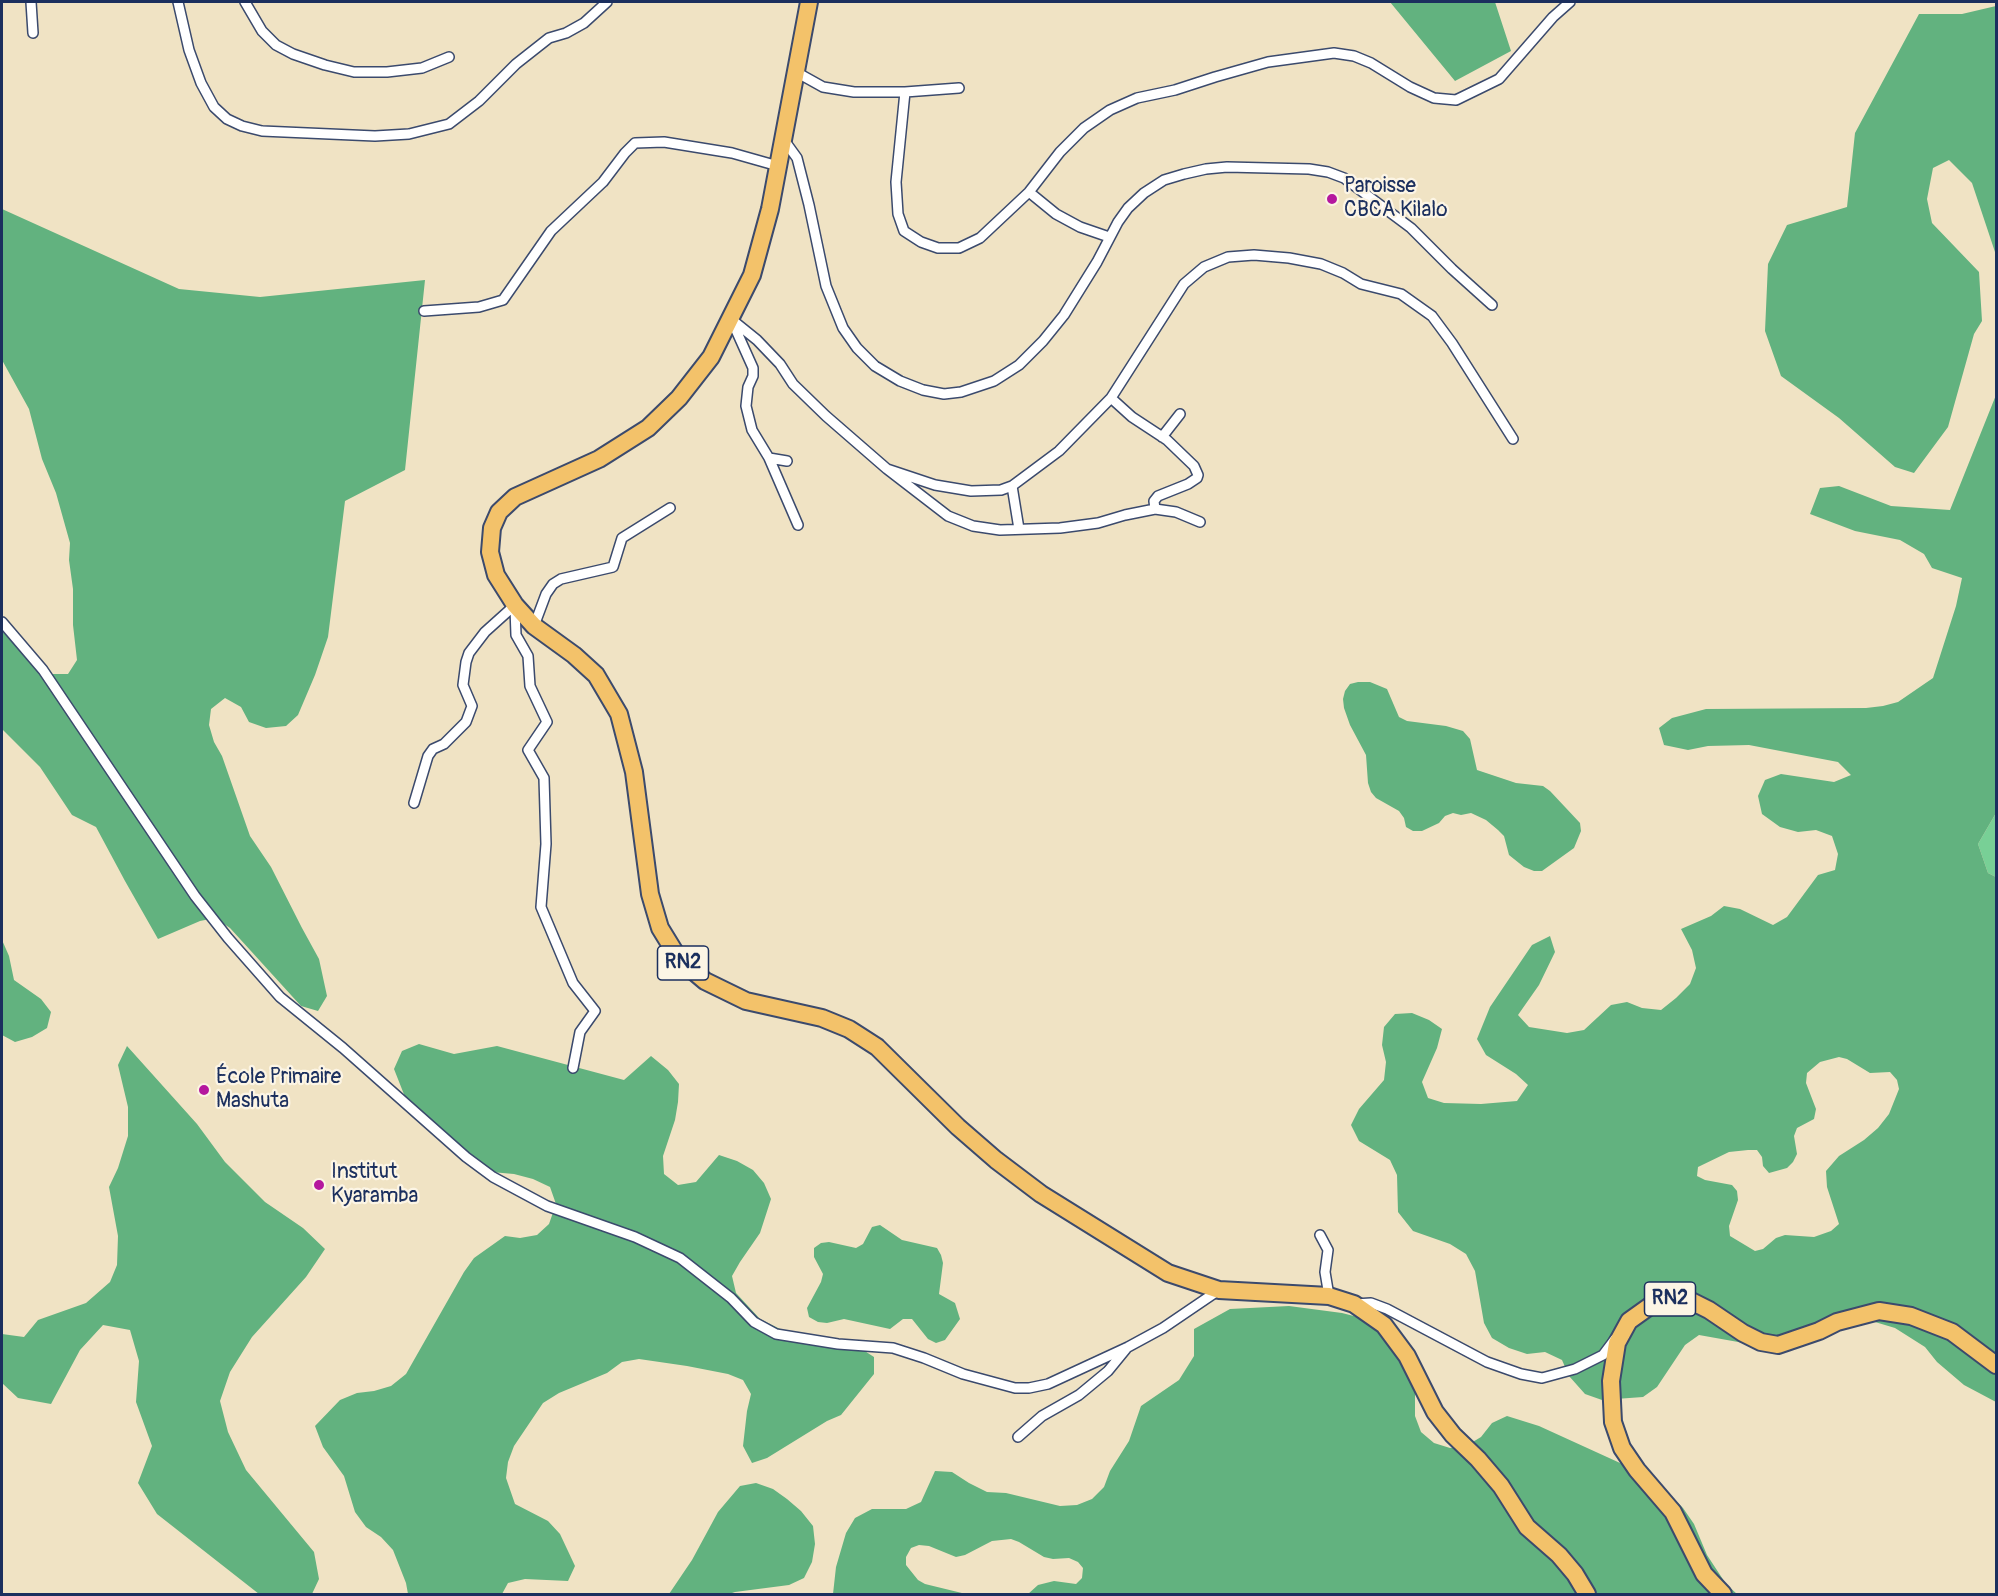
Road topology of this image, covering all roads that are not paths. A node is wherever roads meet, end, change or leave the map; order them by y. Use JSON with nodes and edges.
{"nodes":[{"id":1,"x":31,"y":2,"type":"edge"},
{"id":2,"x":178,"y":2,"type":"edge"},
{"id":3,"x":245,"y":2,"type":"edge"},
{"id":4,"x":607,"y":2,"type":"edge"},
{"id":5,"x":808,"y":2,"type":"edge"},
{"id":6,"x":1570,"y":2,"type":"edge"},
{"id":7,"x":33,"y":33,"type":"dead end"},
{"id":8,"x":449,"y":57,"type":"dead end"},
{"id":9,"x":796,"y":72,"type":"junction"},
{"id":10,"x":959,"y":88,"type":"dead end"},
{"id":11,"x":905,"y":92,"type":"junction"},
{"id":12,"x":783,"y":140,"type":"junction"},
{"id":13,"x":778,"y":166,"type":"junction"},
{"id":14,"x":1029,"y":192,"type":"junction"},
{"id":15,"x":1109,"y":237,"type":"junction"},
{"id":16,"x":1492,"y":305,"type":"dead end"},
{"id":17,"x":424,"y":311,"type":"dead end"},
{"id":18,"x":731,"y":320,"type":"junction"},
{"id":19,"x":1111,"y":398,"type":"junction"},
{"id":20,"x":1180,"y":414,"type":"dead end"},
{"id":21,"x":1162,"y":437,"type":"junction"},
{"id":22,"x":1513,"y":439,"type":"dead end"},
{"id":23,"x":769,"y":458,"type":"junction"},
{"id":24,"x":787,"y":461,"type":"dead end"},
{"id":25,"x":887,"y":469,"type":"junction"},
{"id":26,"x":1012,"y":486,"type":"junction"},
{"id":27,"x":669,"y":508,"type":"dead end"},
{"id":28,"x":1155,"y":510,"type":"junction"},
{"id":29,"x":1200,"y":522,"type":"dead end"},
{"id":30,"x":798,"y":525,"type":"dead end"},
{"id":31,"x":1019,"y":529,"type":"junction"},
{"id":32,"x":515,"y":605,"type":"junction"},
{"id":33,"x":2,"y":622,"type":"edge"},
{"id":34,"x":534,"y":626,"type":"junction"},
{"id":35,"x":414,"y":803,"type":"dead end"},
{"id":36,"x":573,"y":1068,"type":"dead end"},
{"id":37,"x":1320,"y":1235,"type":"dead end"},
{"id":38,"x":1219,"y":1290,"type":"junction"},
{"id":39,"x":1329,"y":1296,"type":"junction"},
{"id":40,"x":1354,"y":1304,"type":"junction"},
{"id":41,"x":1629,"y":1321,"type":"junction"},
{"id":42,"x":1128,"y":1347,"type":"junction"},
{"id":43,"x":1996,"y":1365,"type":"edge"},
{"id":44,"x":1018,"y":1437,"type":"dead end"},
{"id":45,"x":1587,"y":1594,"type":"edge"},
{"id":46,"x":1723,"y":1594,"type":"edge"}],
"edges":[{"from":1,"to":7,"type":"street"},
{"from":2,"to":4,"type":"street"},
{"from":3,"to":8,"type":"street"},
{"from":5,"to":9,"type":"highway","number":"RN2"},
{"from":6,"to":14,"type":"street"},
{"from":9,"to":11,"type":"street"},
{"from":9,"to":12,"type":"highway","number":"RN2"},
{"from":10,"to":11,"type":"street"},
{"from":11,"to":14,"type":"street"},
{"from":12,"to":13,"type":"highway","number":"RN2"},
{"from":12,"to":15,"type":"street"},
{"from":13,"to":17,"type":"street"},
{"from":13,"to":18,"type":"highway","number":"RN2"},
{"from":14,"to":15,"type":"street"},
{"from":15,"to":16,"type":"street"},
{"from":18,"to":23,"type":"street"},
{"from":18,"to":25,"type":"street"},
{"from":18,"to":32,"type":"highway","number":"RN2"},
{"from":19,"to":21,"type":"street"},
{"from":19,"to":22,"type":"street"},
{"from":19,"to":26,"type":"street"},
{"from":20,"to":21,"type":"street"},
{"from":21,"to":28,"type":"street"},
{"from":23,"to":24,"type":"street"},
{"from":23,"to":30,"type":"street"},
{"from":25,"to":26,"type":"street"},
{"from":25,"to":31,"type":"street"},
{"from":26,"to":31,"type":"street"},
{"from":27,"to":34,"type":"street"},
{"from":28,"to":29,"type":"street"},
{"from":28,"to":31,"type":"street"},
{"from":32,"to":34,"type":"highway","number":"RN2"},
{"from":32,"to":35,"type":"street"},
{"from":32,"to":36,"type":"street"},
{"from":33,"to":42,"type":"street"},
{"from":34,"to":38,"type":"highway","number":"RN2"},
{"from":37,"to":39,"type":"street"},
{"from":38,"to":39,"type":"highway","number":"RN2"},
{"from":38,"to":42,"type":"street"},
{"from":39,"to":40,"type":"highway","number":"RN2"},
{"from":40,"to":41,"type":"street"},
{"from":40,"to":45,"type":"highway","number":"RN2"},
{"from":41,"to":43,"type":"highway","number":"RN2"},
{"from":41,"to":46,"type":"highway","number":"RN2"},
{"from":42,"to":44,"type":"street"}]}
